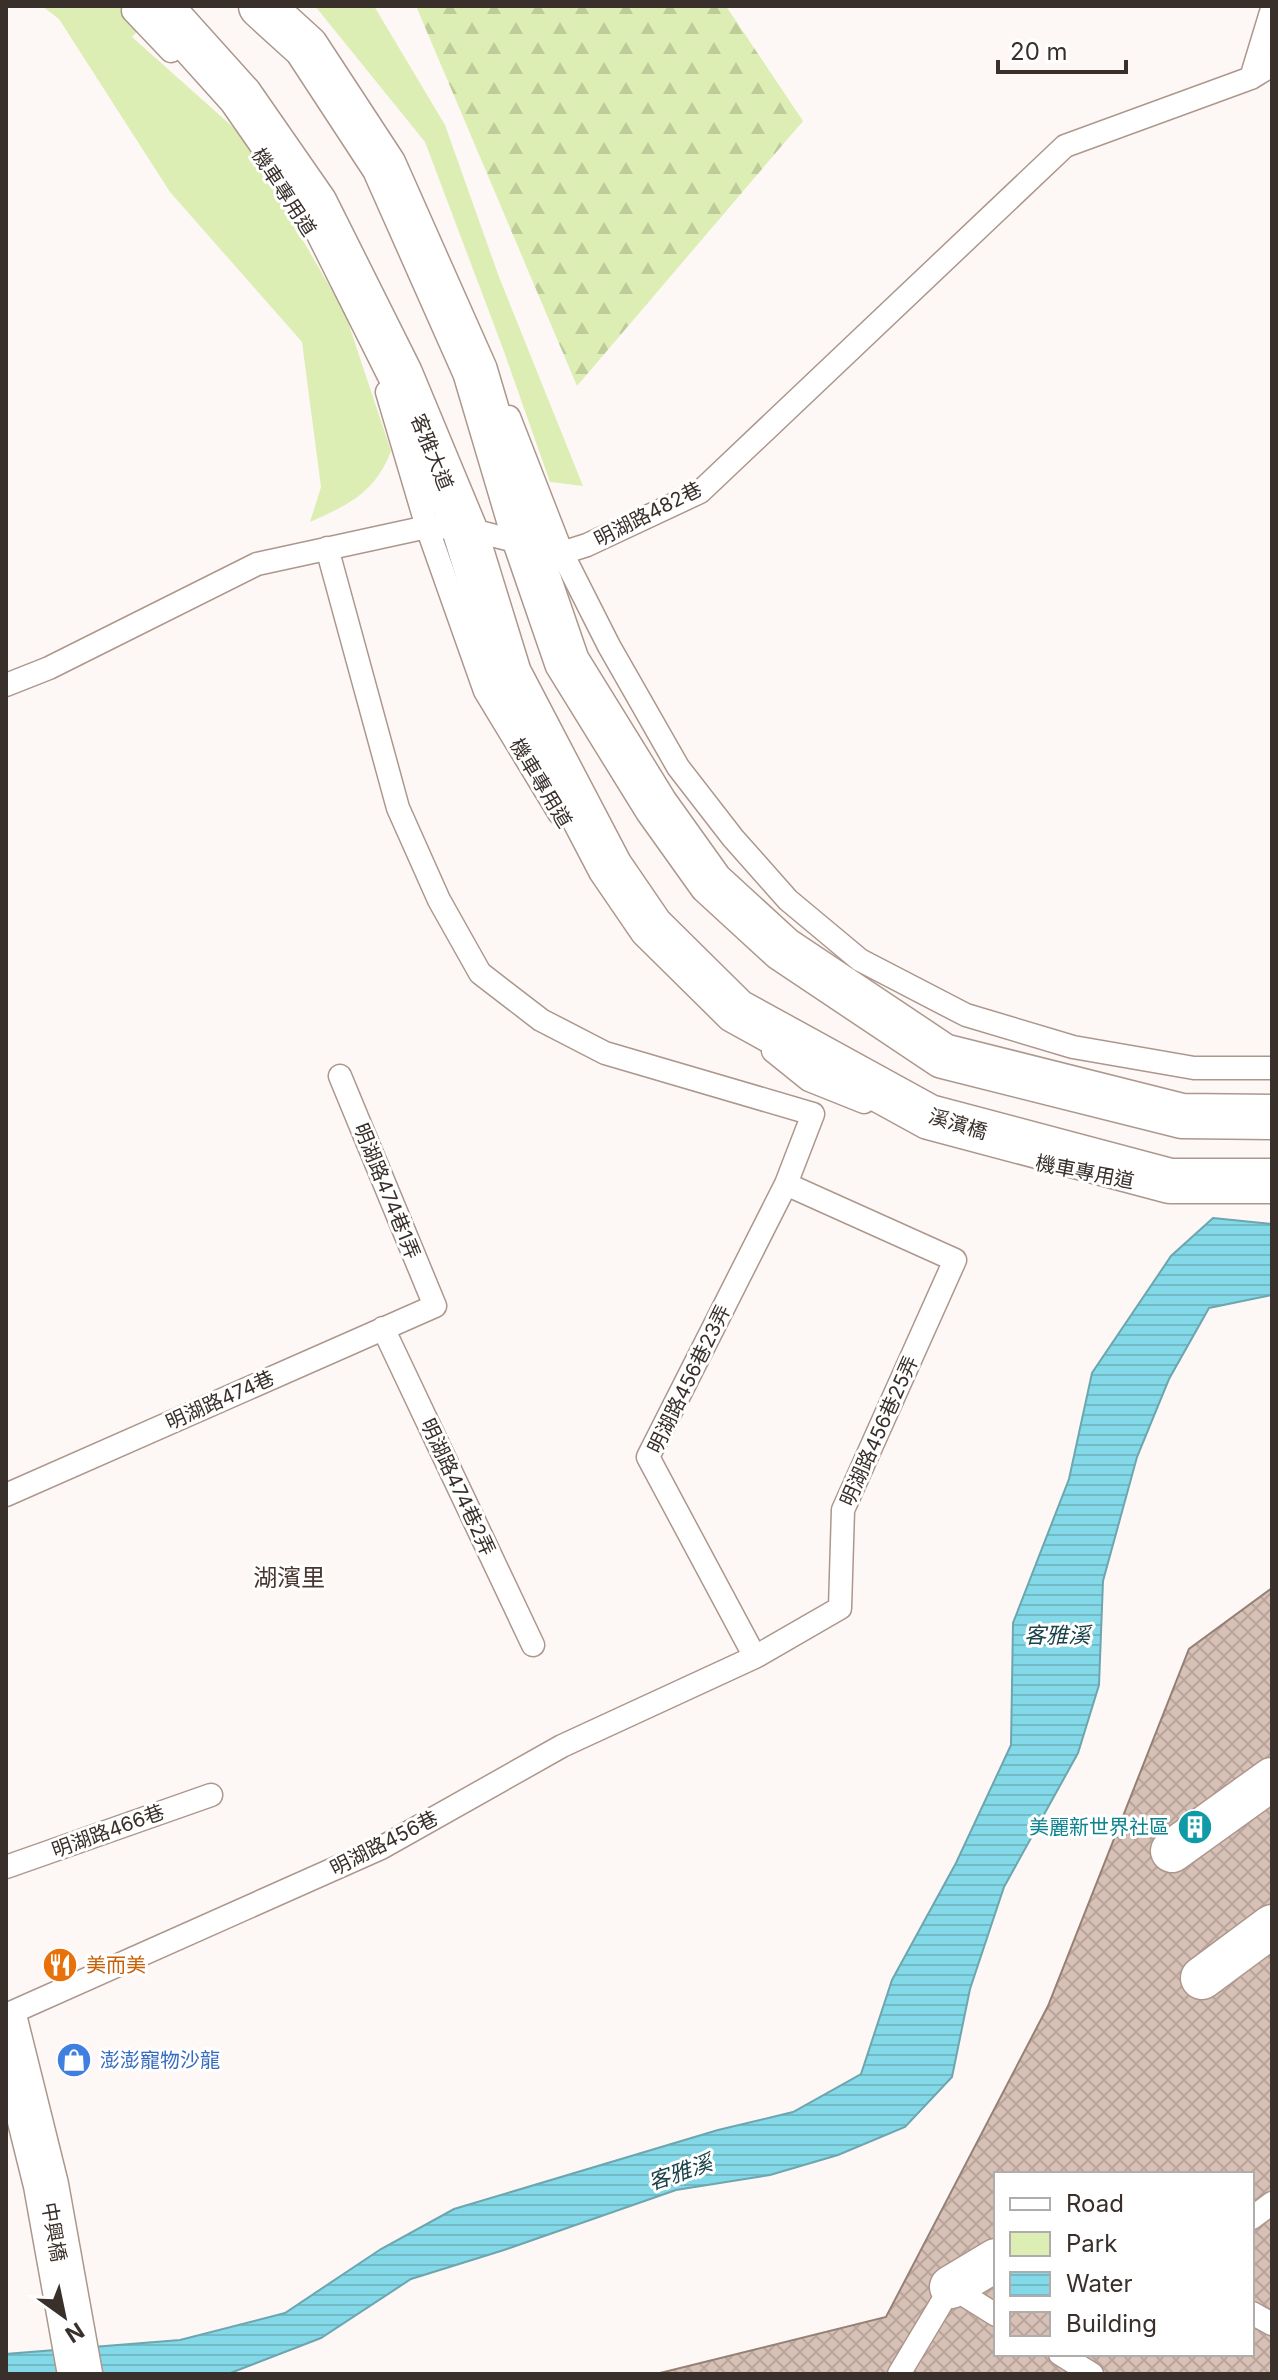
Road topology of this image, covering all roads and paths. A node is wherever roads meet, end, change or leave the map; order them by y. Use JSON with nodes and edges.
{"nodes":[{"id":1,"x":261,"y":6,"type":"edge"},
{"id":2,"x":291,"y":6,"type":"edge"},
{"id":3,"x":146,"y":9,"type":"edge"},
{"id":4,"x":1272,"y":9,"type":"edge"},
{"id":5,"x":1272,"y":65,"type":"edge"},
{"id":6,"x":1251,"y":78,"type":"junction"},
{"id":7,"x":406,"y":161,"type":"dead end"},
{"id":8,"x":417,"y":188,"type":"dead end"},
{"id":9,"x":445,"y":528,"type":"junction"},
{"id":10,"x":327,"y":548,"type":"junction"},
{"id":11,"x":544,"y":548,"type":"junction"},
{"id":12,"x":6,"y":685,"type":"edge"},
{"id":13,"x":647,"y":932,"type":"junction"},
{"id":14,"x":1272,"y":1068,"type":"edge"},
{"id":15,"x":340,"y":1076,"type":"dead end"},
{"id":16,"x":1272,"y":1117,"type":"edge"},
{"id":17,"x":1272,"y":1181,"type":"edge"},
{"id":18,"x":786,"y":1184,"type":"junction"},
{"id":19,"x":1272,"y":1189,"type":"edge"},
{"id":20,"x":435,"y":1306,"type":"joint"},
{"id":21,"x":383,"y":1328,"type":"junction"},
{"id":22,"x":6,"y":1495,"type":"edge"},
{"id":23,"x":533,"y":1645,"type":"dead end"},
{"id":24,"x":755,"y":1657,"type":"junction"},
{"id":25,"x":1272,"y":1779,"type":"edge"},
{"id":26,"x":211,"y":1795,"type":"dead end"},
{"id":27,"x":1172,"y":1851,"type":"dead end"},
{"id":28,"x":6,"y":1867,"type":"edge"},
{"id":29,"x":1272,"y":1926,"type":"edge"},
{"id":30,"x":1202,"y":1978,"type":"dead end"},
{"id":31,"x":6,"y":2015,"type":"edge"},
{"id":32,"x":6,"y":2024,"type":"edge"},
{"id":33,"x":1272,"y":2203,"type":"edge"},
{"id":34,"x":1254,"y":2216,"type":"edge"},
{"id":35,"x":994,"y":2261,"type":"edge"},
{"id":36,"x":951,"y":2287,"type":"junction"},
{"id":37,"x":994,"y":2314,"type":"edge"},
{"id":38,"x":1254,"y":2314,"type":"edge"},
{"id":39,"x":1272,"y":2324,"type":"edge"},
{"id":40,"x":1063,"y":2356,"type":"edge"},
{"id":41,"x":80,"y":2374,"type":"edge"},
{"id":42,"x":899,"y":2374,"type":"edge"},
{"id":43,"x":1092,"y":2374,"type":"edge"}],
"edges":[{"from":1,"to":11,"type":"street"},
{"from":2,"to":7,"type":"lane"},
{"from":3,"to":9,"type":"street","name":"客雅大道"},
{"from":4,"to":6,"type":"lane"},
{"from":5,"to":6,"type":"lane","name":"明湖路482巷"},
{"from":6,"to":11,"type":"lane","name":"明湖路482巷"},
{"from":8,"to":11,"type":"lane"},
{"from":9,"to":10,"type":"lane"},
{"from":9,"to":11,"type":"lane"},
{"from":9,"to":13,"type":"street","name":"客雅大道"},
{"from":10,"to":12,"type":"lane"},
{"from":10,"to":18,"type":"lane"},
{"from":11,"to":14,"type":"lane"},
{"from":11,"to":16,"type":"street"},
{"from":13,"to":17,"type":"street","name":"溪濱橋"},
{"from":13,"to":19,"type":"lane","name":"機車專用道"},
{"from":15,"to":20,"type":"lane","name":"明湖路474巷1弄"},
{"from":18,"to":24,"type":"lane","name":"明湖路456巷23弄"},
{"from":18,"to":24,"type":"lane","name":"明湖路456巷25弄"},
{"from":20,"to":21,"type":"lane","name":"明湖路474巷"},
{"from":21,"to":22,"type":"lane","name":"明湖路474巷"},
{"from":21,"to":23,"type":"lane","name":"明湖路474巷2弄"},
{"from":24,"to":31,"type":"lane","name":"明湖路456巷"},
{"from":25,"to":27,"type":"street"},
{"from":26,"to":28,"type":"lane","name":"明湖路466巷"},
{"from":29,"to":30,"type":"street"},
{"from":32,"to":41,"type":"street","name":"中興橋"},
{"from":33,"to":34,"type":"lane"},
{"from":35,"to":36,"type":"street"},
{"from":36,"to":37,"type":"lane"},
{"from":36,"to":42,"type":"lane"},
{"from":38,"to":39,"type":"lane"},
{"from":40,"to":43,"type":"lane"}]}
